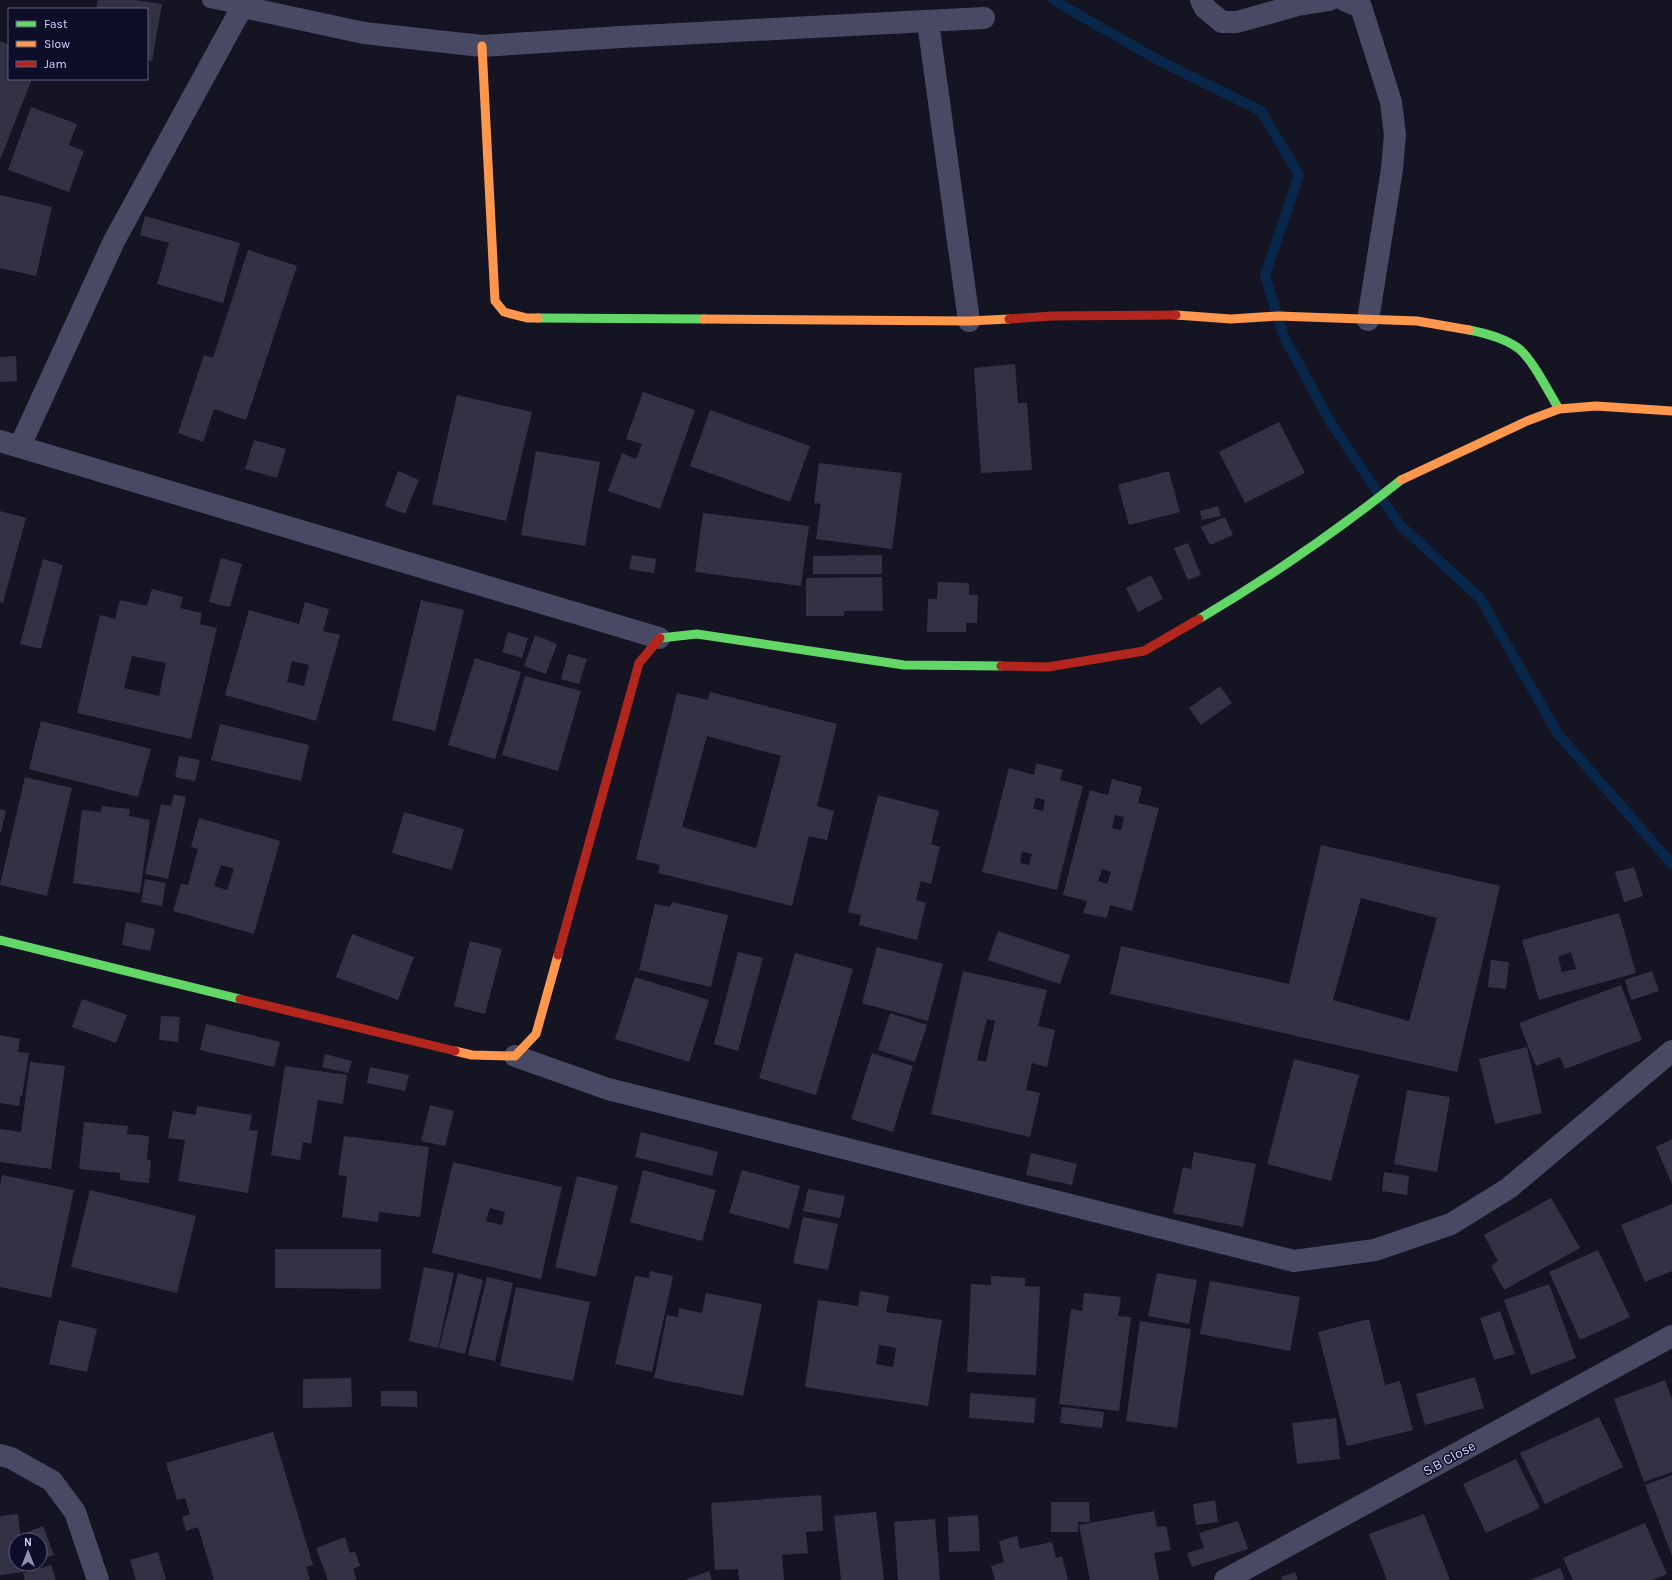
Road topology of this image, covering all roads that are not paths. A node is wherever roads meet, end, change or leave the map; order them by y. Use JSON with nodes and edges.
{"nodes":[{"id":1,"x":210,"y":0,"type":"edge"},
{"id":2,"x":1200,"y":0,"type":"edge"},
{"id":3,"x":1329,"y":0,"type":"edge"},
{"id":4,"x":1356,"y":2,"type":"edge"},
{"id":5,"x":245,"y":3,"type":"edge"},
{"id":6,"x":984,"y":18,"type":"dead end"},
{"id":7,"x":928,"y":22,"type":"junction"},
{"id":8,"x":482,"y":46,"type":"junction"},
{"id":9,"x":1368,"y":320,"type":"junction"},
{"id":10,"x":969,"y":321,"type":"junction"},
{"id":11,"x":1559,"y":409,"type":"junction"},
{"id":12,"x":1672,"y":412,"type":"edge"},
{"id":13,"x":10,"y":444,"type":"edge"},
{"id":14,"x":659,"y":638,"type":"junction"},
{"id":15,"x":0,"y":940,"type":"edge"},
{"id":16,"x":1672,"y":1051,"type":"edge"},
{"id":17,"x":515,"y":1056,"type":"junction"},
{"id":18,"x":1672,"y":1336,"type":"edge"},
{"id":19,"x":0,"y":1455,"type":"edge"},
{"id":20,"x":98,"y":1580,"type":"edge"},
{"id":21,"x":1225,"y":1580,"type":"edge"}],
"edges":[{"from":1,"to":5,"type":"lane"},
{"from":2,"to":3,"type":"street"},
{"from":4,"to":9,"type":"street"},
{"from":5,"to":8,"type":"street"},
{"from":5,"to":13,"type":"street"},
{"from":6,"to":7,"type":"street"},
{"from":7,"to":8,"type":"street"},
{"from":7,"to":10,"type":"street"},
{"from":8,"to":10,"type":"street"},
{"from":9,"to":10,"type":"street"},
{"from":9,"to":11,"type":"street"},
{"from":11,"to":12,"type":"street"},
{"from":11,"to":14,"type":"street"},
{"from":13,"to":14,"type":"street"},
{"from":14,"to":17,"type":"street"},
{"from":15,"to":17,"type":"street"},
{"from":16,"to":17,"type":"street"},
{"from":18,"to":21,"type":"street","name":"S.B Close"},
{"from":19,"to":20,"type":"street"}]}
